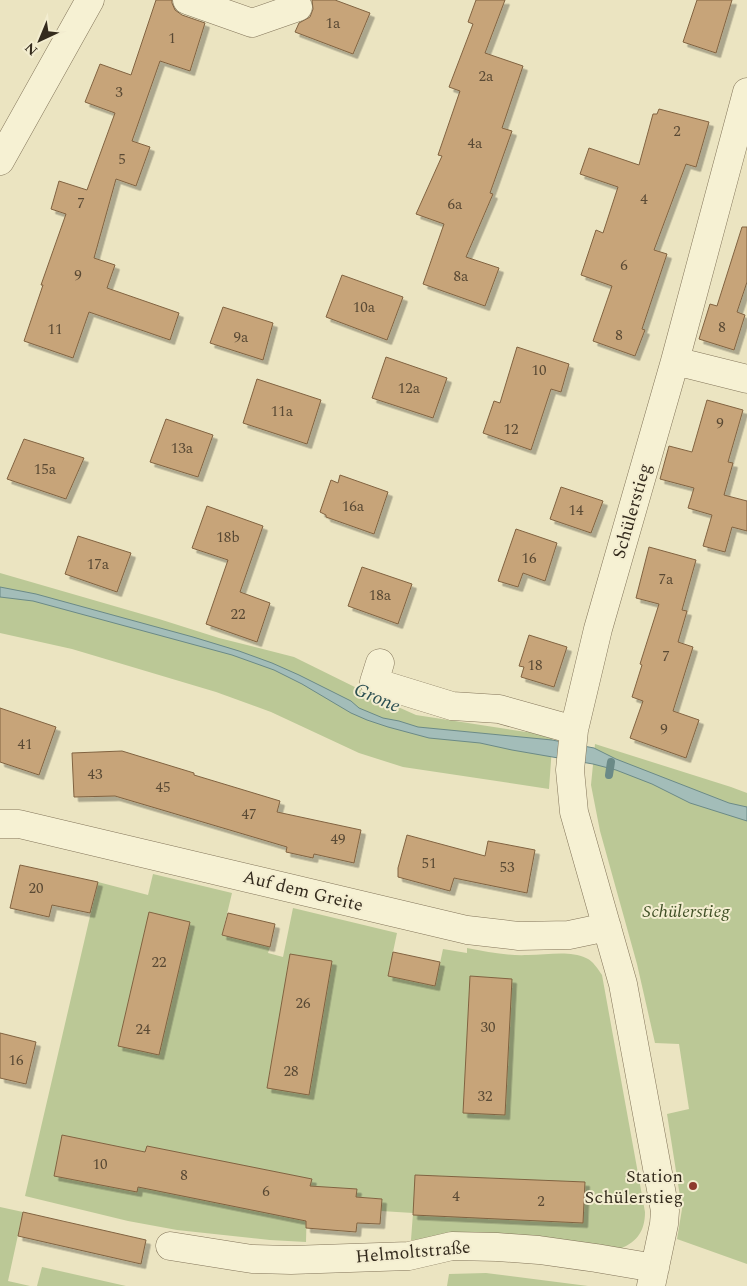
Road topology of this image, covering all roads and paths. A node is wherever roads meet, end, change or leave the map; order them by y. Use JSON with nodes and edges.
{"nodes":[{"id":1,"x":90,"y":0,"type":"edge"},
{"id":2,"x":187,"y":0,"type":"edge"},
{"id":3,"x":298,"y":7,"type":"dead end"},
{"id":4,"x":747,"y":92,"type":"edge"},
{"id":5,"x":0,"y":161,"type":"edge"},
{"id":6,"x":675,"y":361,"type":"junction"},
{"id":7,"x":747,"y":379,"type":"edge"},
{"id":8,"x":380,"y":663,"type":"dead end"},
{"id":9,"x":573,"y":735,"type":"junction"},
{"id":10,"x":0,"y":824,"type":"edge"},
{"id":11,"x":607,"y":927,"type":"junction"},
{"id":12,"x":170,"y":1246,"type":"dead end"},
{"id":13,"x":653,"y":1277,"type":"edge"}],
"edges":[{"from":1,"to":5,"type":"street"},
{"from":2,"to":3,"type":"street"},
{"from":4,"to":6,"type":"street","name":"Schülerstieg"},
{"from":6,"to":7,"type":"street"},
{"from":6,"to":9,"type":"street","name":"Schülerstieg"},
{"from":8,"to":9,"type":"street"},
{"from":9,"to":11,"type":"street","name":"Schülerstieg"},
{"from":10,"to":11,"type":"street","name":"Auf dem Greite"},
{"from":11,"to":13,"type":"street","name":"Schülerstieg"},
{"from":12,"to":13,"type":"street","name":"Helmoltstraße"}]}
